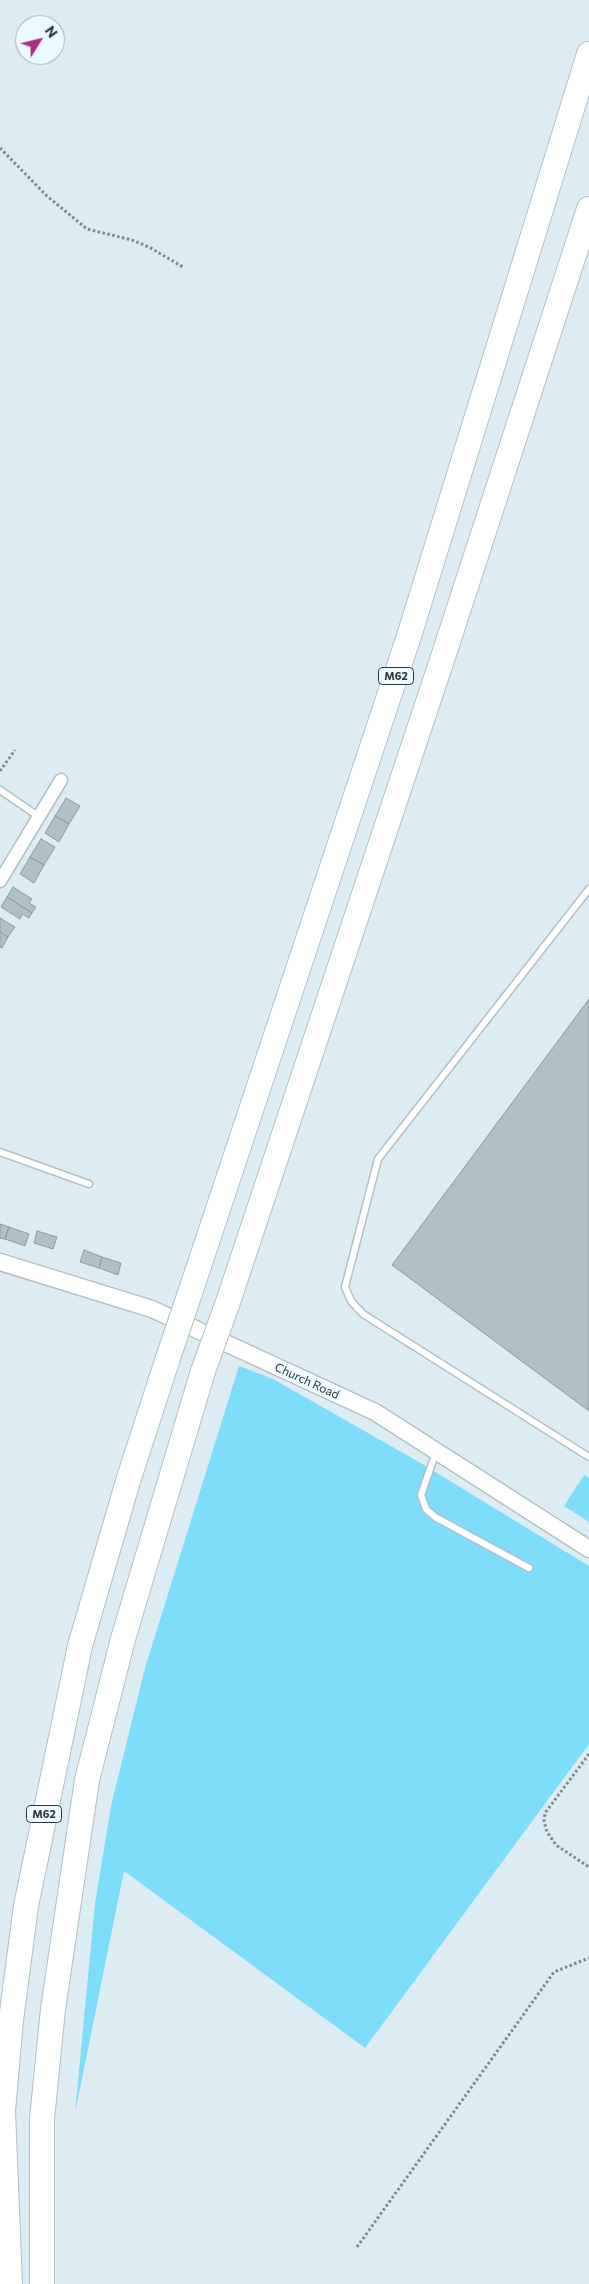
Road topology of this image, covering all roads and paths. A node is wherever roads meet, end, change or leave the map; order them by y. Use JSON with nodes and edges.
{"nodes":[{"id":1,"x":589,"y":54,"type":"edge"},
{"id":2,"x":0,"y":148,"type":"edge"},
{"id":3,"x":589,"y":208,"type":"edge"},
{"id":4,"x":183,"y":267,"type":"dead end"},
{"id":5,"x":15,"y":750,"type":"dead end"},
{"id":6,"x":0,"y":771,"type":"edge"},
{"id":7,"x":61,"y":780,"type":"dead end"},
{"id":8,"x":0,"y":790,"type":"edge"},
{"id":9,"x":38,"y":816,"type":"junction"},
{"id":10,"x":0,"y":880,"type":"edge"},
{"id":11,"x":589,"y":889,"type":"edge"},
{"id":12,"x":0,"y":1152,"type":"edge"},
{"id":13,"x":89,"y":1184,"type":"dead end"},
{"id":14,"x":0,"y":1262,"type":"edge"},
{"id":15,"x":436,"y":1451,"type":"junction"},
{"id":16,"x":589,"y":1457,"type":"edge"},
{"id":17,"x":589,"y":1549,"type":"edge"},
{"id":18,"x":529,"y":1568,"type":"dead end"},
{"id":19,"x":589,"y":1754,"type":"edge"},
{"id":20,"x":589,"y":1867,"type":"edge"},
{"id":21,"x":589,"y":1958,"type":"edge"},
{"id":22,"x":357,"y":2247,"type":"dead end"},
{"id":23,"x":10,"y":2284,"type":"edge"},
{"id":24,"x":42,"y":2284,"type":"edge"}],
"edges":[{"from":1,"to":23,"type":"highway","number":"M62","bridge":true},
{"from":2,"to":4,"type":"path"},
{"from":3,"to":24,"type":"highway","bridge":true},
{"from":5,"to":6,"type":"path"},
{"from":7,"to":9,"type":"street"},
{"from":8,"to":9,"type":"lane"},
{"from":9,"to":10,"type":"street"},
{"from":11,"to":16,"type":"lane"},
{"from":12,"to":13,"type":"lane"},
{"from":14,"to":15,"type":"street","name":"Church Road"},
{"from":15,"to":17,"type":"street","name":"Church Road"},
{"from":15,"to":18,"type":"lane"},
{"from":19,"to":20,"type":"path"},
{"from":21,"to":22,"type":"path"}]}
